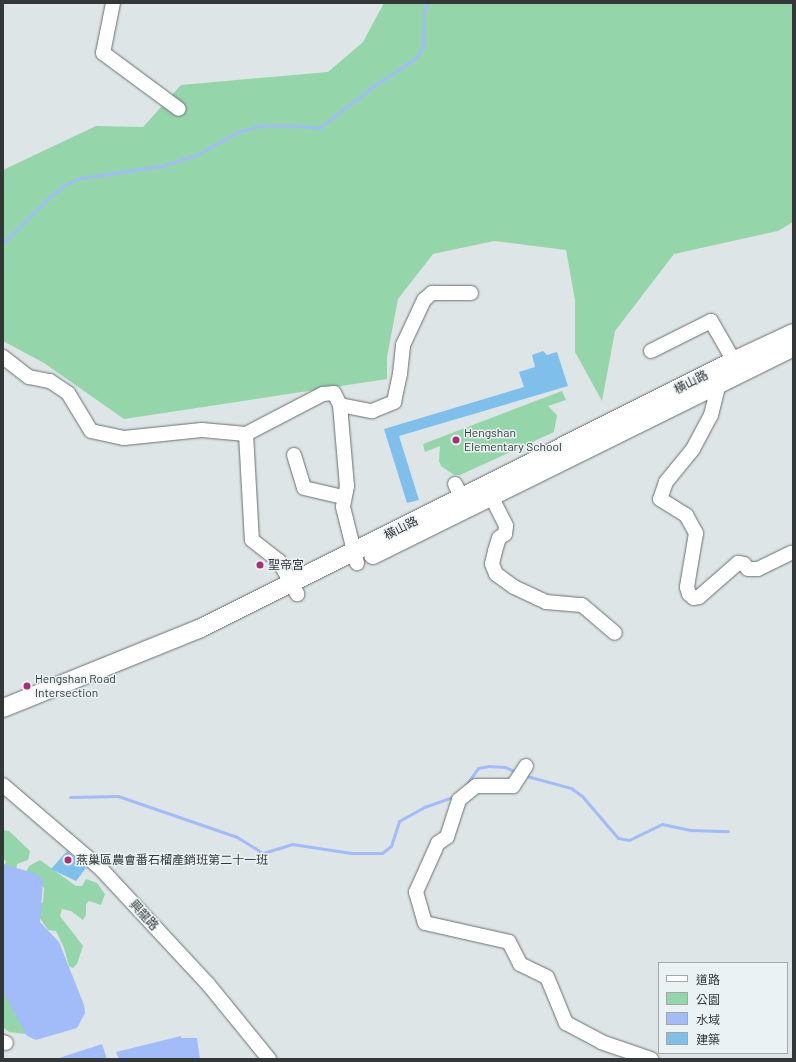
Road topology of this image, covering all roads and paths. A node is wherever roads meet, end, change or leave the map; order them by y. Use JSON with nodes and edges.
{"nodes":[{"id":1,"x":113,"y":3,"type":"edge"},
{"id":2,"x":179,"y":108,"type":"dead end"},
{"id":3,"x":471,"y":293,"type":"dead end"},
{"id":4,"x":793,"y":333,"type":"edge"},
{"id":5,"x":793,"y":347,"type":"edge"},
{"id":6,"x":651,"y":351,"type":"dead end"},
{"id":7,"x":3,"y":357,"type":"edge"},
{"id":8,"x":737,"y":366,"type":"junction"},
{"id":9,"x":719,"y":383,"type":"junction"},
{"id":10,"x":340,"y":405,"type":"junction"},
{"id":11,"x":246,"y":434,"type":"junction"},
{"id":12,"x":294,"y":455,"type":"dead end"},
{"id":13,"x":343,"y":497,"type":"junction"},
{"id":14,"x":461,"y":497,"type":"junction"},
{"id":15,"x":492,"y":498,"type":"junction"},
{"id":16,"x":791,"y":553,"type":"dead end"},
{"id":17,"x":356,"y":557,"type":"junction"},
{"id":18,"x":295,"y":588,"type":"junction"},
{"id":19,"x":615,"y":633,"type":"dead end"},
{"id":20,"x":3,"y":708,"type":"edge"},
{"id":21,"x":3,"y":720,"type":"edge"},
{"id":22,"x":526,"y":766,"type":"dead end"},
{"id":23,"x":3,"y":785,"type":"edge"},
{"id":24,"x":269,"y":1059,"type":"edge"},
{"id":25,"x":651,"y":1059,"type":"edge"}],
"edges":[{"from":1,"to":2,"type":"street"},
{"from":3,"to":10,"type":"street"},
{"from":4,"to":8,"type":"main road","name":"橫山路"},
{"from":5,"to":8,"type":"main road","name":"橫山路"},
{"from":6,"to":8,"type":"street"},
{"from":7,"to":11,"type":"street"},
{"from":8,"to":9,"type":"main road","name":"橫山路"},
{"from":8,"to":14,"type":"main road","name":"橫山路"},
{"from":9,"to":15,"type":"main road","name":"橫山路"},
{"from":9,"to":16,"type":"street"},
{"from":10,"to":11,"type":"street"},
{"from":10,"to":13,"type":"street"},
{"from":11,"to":18,"type":"street"},
{"from":12,"to":13,"type":"street"},
{"from":13,"to":17,"type":"street"},
{"from":14,"to":15,"type":"main road","name":"橫山路"},
{"from":14,"to":17,"type":"main road","name":"橫山路"},
{"from":15,"to":19,"type":"street"},
{"from":17,"to":18,"type":"main road","name":"橫山路"},
{"from":18,"to":20,"type":"main road","name":"橫山路"},
{"from":18,"to":21,"type":"main road","name":"橫山路"},
{"from":22,"to":25,"type":"street"},
{"from":23,"to":24,"type":"street","name":"興龍路"}]}
